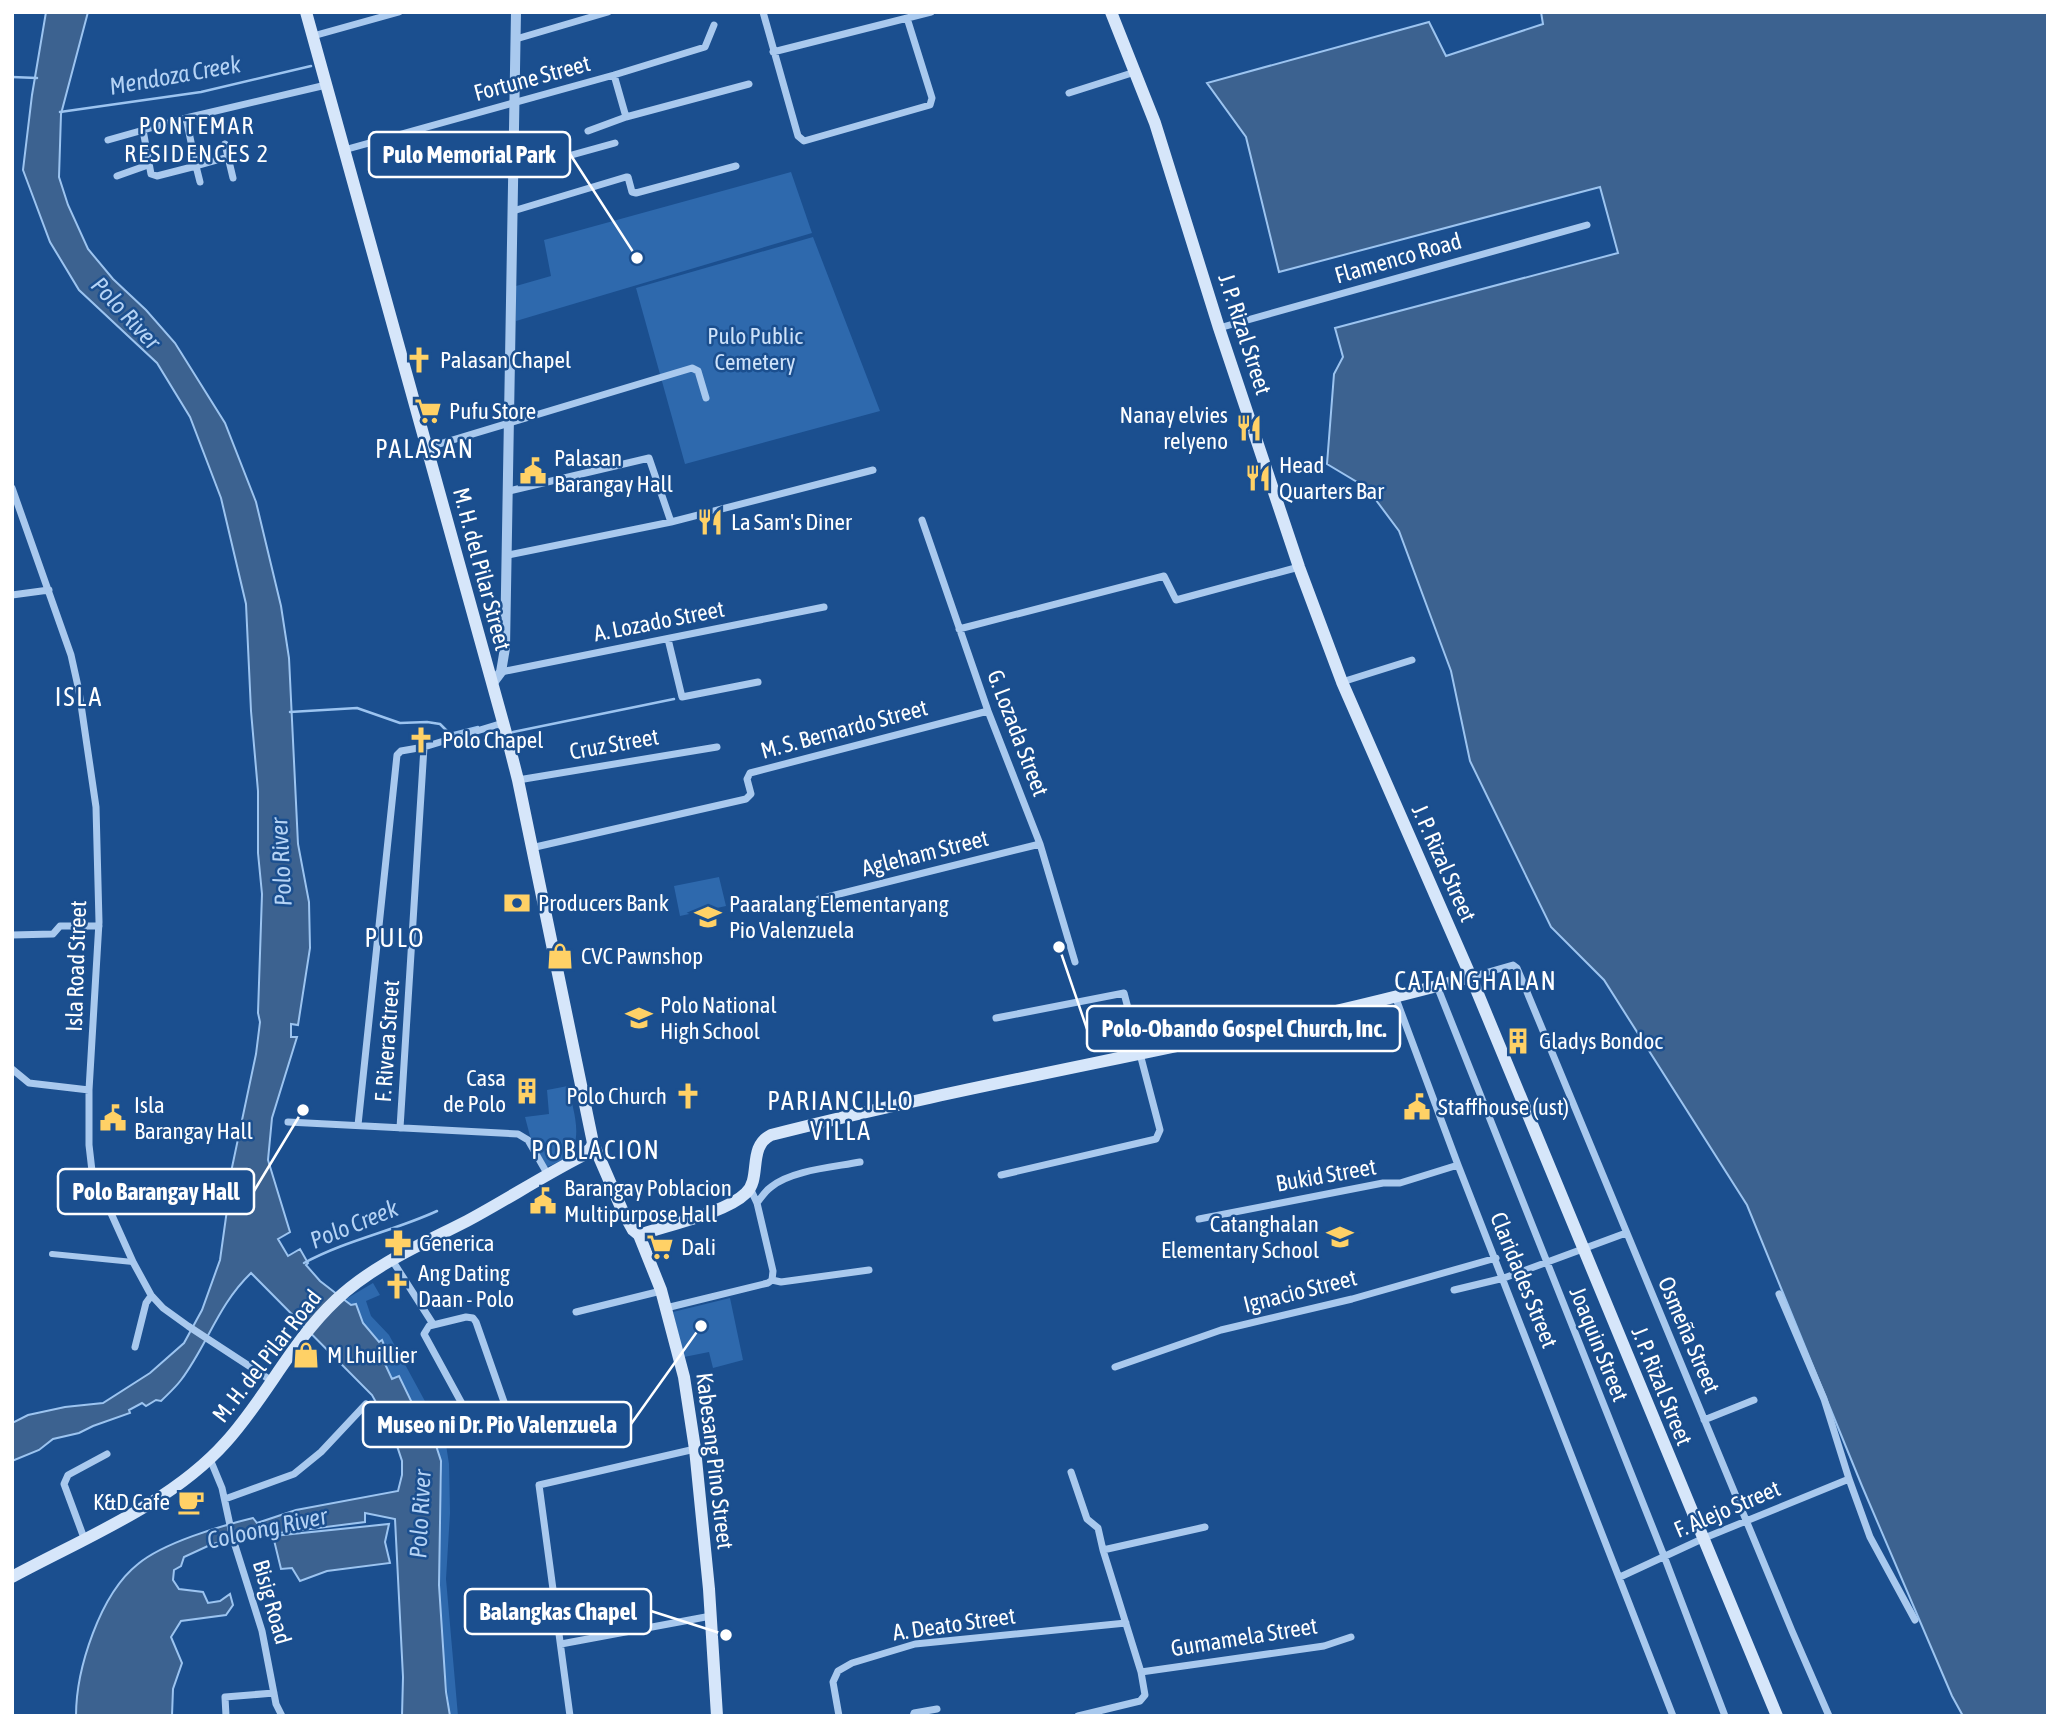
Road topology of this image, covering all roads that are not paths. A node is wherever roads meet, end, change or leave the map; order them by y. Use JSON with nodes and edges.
{"nodes":[{"id":1,"x":306,"y":12,"type":"edge"},
{"id":2,"x":400,"y":12,"type":"edge"},
{"id":3,"x":516,"y":12,"type":"edge"},
{"id":4,"x":608,"y":12,"type":"edge"},
{"id":5,"x":763,"y":12,"type":"edge"},
{"id":6,"x":886,"y":12,"type":"edge"},
{"id":7,"x":931,"y":12,"type":"edge"},
{"id":8,"x":1111,"y":12,"type":"edge"},
{"id":9,"x":907,"y":18,"type":"junction"},
{"id":10,"x":889,"y":23,"type":"junction"},
{"id":11,"x":714,"y":25,"type":"dead end"},
{"id":12,"x":313,"y":36,"type":"junction"},
{"id":13,"x":516,"y":39,"type":"junction"},
{"id":14,"x":773,"y":52,"type":"junction"},
{"id":15,"x":1136,"y":72,"type":"junction"},
{"id":16,"x":614,"y":75,"type":"junction"},
{"id":17,"x":749,"y":84,"type":"dead end"},
{"id":18,"x":326,"y":85,"type":"junction"},
{"id":19,"x":1069,"y":93,"type":"dead end"},
{"id":20,"x":515,"y":102,"type":"junction"},
{"id":21,"x":626,"y":117,"type":"junction"},
{"id":22,"x":186,"y":118,"type":"junction"},
{"id":23,"x":143,"y":130,"type":"junction"},
{"id":24,"x":588,"y":131,"type":"dead end"},
{"id":25,"x":108,"y":140,"type":"dead end"},
{"id":26,"x":615,"y":143,"type":"dead end"},
{"id":27,"x":225,"y":144,"type":"dead end"},
{"id":28,"x":344,"y":150,"type":"junction"},
{"id":29,"x":228,"y":158,"type":"junction"},
{"id":30,"x":148,"y":165,"type":"junction"},
{"id":31,"x":196,"y":166,"type":"junction"},
{"id":32,"x":736,"y":166,"type":"dead end"},
{"id":33,"x":514,"y":171,"type":"junction"},
{"id":34,"x":117,"y":176,"type":"dead end"},
{"id":35,"x":233,"y":178,"type":"dead end"},
{"id":36,"x":200,"y":182,"type":"dead end"},
{"id":37,"x":513,"y":211,"type":"junction"},
{"id":38,"x":1587,"y":225,"type":"dead end"},
{"id":39,"x":1219,"y":328,"type":"junction"},
{"id":40,"x":706,"y":398,"type":"dead end"},
{"id":41,"x":510,"y":422,"type":"junction"},
{"id":42,"x":426,"y":449,"type":"junction"},
{"id":43,"x":873,"y":470,"type":"dead end"},
{"id":44,"x":12,"y":488,"type":"edge"},
{"id":45,"x":509,"y":491,"type":"junction"},
{"id":46,"x":922,"y":520,"type":"dead end"},
{"id":47,"x":671,"y":522,"type":"junction"},
{"id":48,"x":508,"y":555,"type":"junction"},
{"id":49,"x":1299,"y":567,"type":"junction"},
{"id":50,"x":49,"y":590,"type":"junction"},
{"id":51,"x":12,"y":595,"type":"edge"},
{"id":52,"x":824,"y":607,"type":"dead end"},
{"id":53,"x":959,"y":629,"type":"junction"},
{"id":54,"x":668,"y":639,"type":"junction"},
{"id":55,"x":1412,"y":660,"type":"dead end"},
{"id":56,"x":501,"y":672,"type":"junction"},
{"id":57,"x":758,"y":682,"type":"dead end"},
{"id":58,"x":1342,"y":682,"type":"junction"},
{"id":59,"x":492,"y":684,"type":"junction"},
{"id":60,"x":988,"y":711,"type":"junction"},
{"id":61,"x":503,"y":723,"type":"junction"},
{"id":62,"x":424,"y":747,"type":"junction"},
{"id":63,"x":717,"y":747,"type":"dead end"},
{"id":64,"x":518,"y":780,"type":"junction"},
{"id":65,"x":1040,"y":844,"type":"junction"},
{"id":66,"x":531,"y":848,"type":"junction"},
{"id":67,"x":819,"y":899,"type":"dead end"},
{"id":68,"x":99,"y":926,"type":"junction"},
{"id":69,"x":12,"y":935,"type":"edge"},
{"id":70,"x":1075,"y":962,"type":"dead end"},
{"id":71,"x":1471,"y":977,"type":"junction"},
{"id":72,"x":1437,"y":986,"type":"junction"},
{"id":73,"x":1395,"y":996,"type":"junction"},
{"id":74,"x":996,"y":1018,"type":"dead end"},
{"id":75,"x":1139,"y":1055,"type":"junction"},
{"id":76,"x":12,"y":1069,"type":"edge"},
{"id":77,"x":89,"y":1090,"type":"junction"},
{"id":78,"x":288,"y":1122,"type":"dead end"},
{"id":79,"x":358,"y":1125,"type":"junction"},
{"id":80,"x":400,"y":1128,"type":"junction"},
{"id":81,"x":593,"y":1143,"type":"junction"},
{"id":82,"x":860,"y":1162,"type":"dead end"},
{"id":83,"x":1458,"y":1165,"type":"junction"},
{"id":84,"x":548,"y":1174,"type":"junction"},
{"id":85,"x":1001,"y":1175,"type":"dead end"},
{"id":86,"x":750,"y":1188,"type":"junction"},
{"id":87,"x":757,"y":1203,"type":"junction"},
{"id":88,"x":1199,"y":1219,"type":"dead end"},
{"id":89,"x":1626,"y":1233,"type":"junction"},
{"id":90,"x":639,"y":1235,"type":"junction"},
{"id":91,"x":1584,"y":1249,"type":"junction"},
{"id":92,"x":51,"y":1254,"type":"dead end"},
{"id":93,"x":1496,"y":1258,"type":"junction"},
{"id":94,"x":392,"y":1260,"type":"junction"},
{"id":95,"x":133,"y":1262,"type":"junction"},
{"id":96,"x":1546,"y":1262,"type":"junction"},
{"id":97,"x":869,"y":1270,"type":"dead end"},
{"id":98,"x":1504,"y":1278,"type":"junction"},
{"id":99,"x":772,"y":1280,"type":"junction"},
{"id":100,"x":1454,"y":1290,"type":"dead end"},
{"id":101,"x":661,"y":1291,"type":"junction"},
{"id":102,"x":1779,"y":1294,"type":"dead end"},
{"id":103,"x":149,"y":1299,"type":"junction"},
{"id":104,"x":666,"y":1308,"type":"junction"},
{"id":105,"x":576,"y":1312,"type":"dead end"},
{"id":106,"x":433,"y":1324,"type":"junction"},
{"id":107,"x":135,"y":1347,"type":"dead end"},
{"id":108,"x":1115,"y":1367,"type":"dead end"},
{"id":109,"x":273,"y":1381,"type":"junction"},
{"id":110,"x":1754,"y":1401,"type":"dead end"},
{"id":111,"x":366,"y":1404,"type":"dead end"},
{"id":112,"x":1704,"y":1420,"type":"junction"},
{"id":113,"x":695,"y":1449,"type":"junction"},
{"id":114,"x":107,"y":1454,"type":"dead end"},
{"id":115,"x":209,"y":1459,"type":"junction"},
{"id":116,"x":1071,"y":1472,"type":"dead end"},
{"id":117,"x":1849,"y":1479,"type":"junction"},
{"id":118,"x":225,"y":1499,"type":"junction"},
{"id":119,"x":1746,"y":1521,"type":"junction"},
{"id":120,"x":1205,"y":1527,"type":"dead end"},
{"id":121,"x":83,"y":1538,"type":"junction"},
{"id":122,"x":1702,"y":1539,"type":"junction"},
{"id":123,"x":1103,"y":1550,"type":"junction"},
{"id":124,"x":1664,"y":1556,"type":"junction"},
{"id":125,"x":12,"y":1577,"type":"edge"},
{"id":126,"x":1620,"y":1577,"type":"junction"},
{"id":127,"x":711,"y":1616,"type":"junction"},
{"id":128,"x":1915,"y":1620,"type":"dead end"},
{"id":129,"x":1126,"y":1623,"type":"junction"},
{"id":130,"x":1351,"y":1637,"type":"dead end"},
{"id":131,"x":561,"y":1644,"type":"junction"},
{"id":132,"x":1141,"y":1672,"type":"junction"},
{"id":133,"x":274,"y":1693,"type":"junction"},
{"id":134,"x":937,"y":1709,"type":"dead end"},
{"id":135,"x":226,"y":1716,"type":"edge"},
{"id":136,"x":282,"y":1716,"type":"edge"},
{"id":137,"x":570,"y":1716,"type":"edge"},
{"id":138,"x":718,"y":1716,"type":"edge"},
{"id":139,"x":839,"y":1716,"type":"edge"},
{"id":140,"x":913,"y":1716,"type":"edge"},
{"id":141,"x":1078,"y":1716,"type":"edge"},
{"id":142,"x":1673,"y":1716,"type":"edge"},
{"id":143,"x":1725,"y":1716,"type":"edge"},
{"id":144,"x":1776,"y":1716,"type":"edge"},
{"id":145,"x":1829,"y":1716,"type":"edge"}],
"edges":[{"from":1,"to":12,"type":"main road","name":"M. H. del Pilar Street"},
{"from":2,"to":12,"type":"street"},
{"from":3,"to":13,"type":"street"},
{"from":4,"to":13,"type":"street"},
{"from":5,"to":14,"type":"street"},
{"from":6,"to":10,"type":"street"},
{"from":7,"to":9,"type":"street"},
{"from":8,"to":15,"type":"main road","name":"J. P. Rizal Street"},
{"from":9,"to":10,"type":"street"},
{"from":9,"to":14,"type":"street"},
{"from":10,"to":14,"type":"street"},
{"from":11,"to":16,"type":"street","name":"Fortune Street"},
{"from":12,"to":18,"type":"main road","name":"M. H. del Pilar Street"},
{"from":13,"to":20,"type":"street"},
{"from":15,"to":19,"type":"street"},
{"from":15,"to":39,"type":"main road","name":"J. P. Rizal Street"},
{"from":16,"to":20,"type":"street","name":"Fortune Street"},
{"from":16,"to":21,"type":"street"},
{"from":17,"to":21,"type":"street"},
{"from":18,"to":22,"type":"street"},
{"from":18,"to":28,"type":"main road","name":"M. H. del Pilar Street"},
{"from":20,"to":28,"type":"street","name":"Fortune Street"},
{"from":20,"to":33,"type":"street"},
{"from":21,"to":24,"type":"street"},
{"from":22,"to":23,"type":"street"},
{"from":22,"to":31,"type":"street"},
{"from":23,"to":25,"type":"street"},
{"from":23,"to":30,"type":"street"},
{"from":26,"to":33,"type":"street"},
{"from":27,"to":29,"type":"street"},
{"from":28,"to":42,"type":"main road","name":"M. H. del Pilar Street"},
{"from":29,"to":31,"type":"street"},
{"from":29,"to":35,"type":"street"},
{"from":30,"to":31,"type":"street"},
{"from":30,"to":34,"type":"street"},
{"from":31,"to":36,"type":"street"},
{"from":32,"to":37,"type":"street"},
{"from":33,"to":37,"type":"street"},
{"from":37,"to":41,"type":"street"},
{"from":38,"to":39,"type":"street","name":"Flamenco Road"},
{"from":39,"to":49,"type":"main road","name":"J. P. Rizal Street"},
{"from":40,"to":41,"type":"street"},
{"from":41,"to":42,"type":"street"},
{"from":41,"to":45,"type":"street"},
{"from":42,"to":59,"type":"main road","name":"M. H. del Pilar Street"},
{"from":43,"to":47,"type":"street"},
{"from":44,"to":50,"type":"street","name":"Isla Road Street"},
{"from":45,"to":47,"type":"street"},
{"from":45,"to":48,"type":"street"},
{"from":46,"to":53,"type":"street","name":"G. Lozada Street"},
{"from":47,"to":48,"type":"street"},
{"from":48,"to":56,"type":"street"},
{"from":49,"to":53,"type":"street"},
{"from":49,"to":58,"type":"main road","name":"J. P. Rizal Street"},
{"from":50,"to":51,"type":"street"},
{"from":50,"to":68,"type":"street","name":"Isla Road Street"},
{"from":52,"to":54,"type":"street","name":"A. Lozado Street"},
{"from":53,"to":60,"type":"street","name":"G. Lozada Street"},
{"from":54,"to":56,"type":"street","name":"A. Lozado Street"},
{"from":54,"to":57,"type":"street"},
{"from":55,"to":58,"type":"street"},
{"from":56,"to":59,"type":"street"},
{"from":58,"to":71,"type":"main road","name":"J. P. Rizal Street"},
{"from":59,"to":61,"type":"main road","name":"M. H. del Pilar Street"},
{"from":60,"to":65,"type":"street","name":"G. Lozada Street"},
{"from":60,"to":66,"type":"street","name":"M. S. Bernardo Street"},
{"from":61,"to":62,"type":"street"},
{"from":61,"to":64,"type":"main road","name":"M. H. del Pilar Street"},
{"from":62,"to":79,"type":"street"},
{"from":62,"to":80,"type":"street","name":"F. Rivera Street"},
{"from":63,"to":64,"type":"street","name":"Cruz Street"},
{"from":64,"to":66,"type":"main road","name":"M. H. del Pilar Street"},
{"from":65,"to":67,"type":"street","name":"Agleham Street"},
{"from":65,"to":70,"type":"street","name":"G. Lozada Street"},
{"from":66,"to":81,"type":"main road","name":"M. H. del Pilar Street"},
{"from":68,"to":69,"type":"street"},
{"from":68,"to":77,"type":"street","name":"Isla Road Street"},
{"from":71,"to":72,"type":"main road"},
{"from":71,"to":89,"type":"street","name":"Osmeña Street"},
{"from":71,"to":91,"type":"main road","name":"J. P. Rizal Street"},
{"from":72,"to":73,"type":"main road"},
{"from":72,"to":96,"type":"street","name":"Joaquin Street"},
{"from":73,"to":75,"type":"main road"},
{"from":73,"to":83,"type":"street","name":"Claridades Street"},
{"from":74,"to":75,"type":"street"},
{"from":75,"to":85,"type":"street"},
{"from":75,"to":86,"type":"main road"},
{"from":76,"to":77,"type":"street"},
{"from":77,"to":95,"type":"street","name":"Isla Road Street"},
{"from":78,"to":79,"type":"street"},
{"from":79,"to":80,"type":"street"},
{"from":80,"to":84,"type":"street"},
{"from":81,"to":84,"type":"main road","name":"M. H. del Pilar Road"},
{"from":81,"to":90,"type":"main road","name":"M. H. del Pilar Street"},
{"from":82,"to":87,"type":"street"},
{"from":83,"to":88,"type":"street","name":"Bukid Street"},
{"from":83,"to":93,"type":"street","name":"Claridades Street"},
{"from":84,"to":94,"type":"main road","name":"M. H. del Pilar Road"},
{"from":86,"to":87,"type":"street"},
{"from":86,"to":90,"type":"main road"},
{"from":87,"to":99,"type":"street"},
{"from":89,"to":91,"type":"street"},
{"from":89,"to":112,"type":"street","name":"Osmeña Street"},
{"from":90,"to":101,"type":"main road","name":"Kabesang Pino Street"},
{"from":91,"to":96,"type":"street"},
{"from":91,"to":122,"type":"main road","name":"J. P. Rizal Street"},
{"from":92,"to":95,"type":"street"},
{"from":93,"to":98,"type":"street","name":"Claridades Street"},
{"from":93,"to":108,"type":"street","name":"Ignacio Street"},
{"from":94,"to":106,"type":"street"},
{"from":94,"to":109,"type":"main road","name":"M. H. del Pilar Road"},
{"from":95,"to":103,"type":"street","name":"Isla Road Street"},
{"from":96,"to":98,"type":"street"},
{"from":96,"to":124,"type":"street","name":"Joaquin Street"},
{"from":97,"to":99,"type":"street"},
{"from":98,"to":100,"type":"street"},
{"from":98,"to":126,"type":"street","name":"Claridades Street"},
{"from":99,"to":104,"type":"street"},
{"from":101,"to":104,"type":"main road","name":"Kabesang Pino Street"},
{"from":101,"to":105,"type":"street"},
{"from":102,"to":117,"type":"street"},
{"from":103,"to":107,"type":"street"},
{"from":103,"to":109,"type":"street","name":"Isla Road Street"},
{"from":104,"to":113,"type":"main road","name":"Kabesang Pino Street"},
{"from":106,"to":106,"type":"street"},
{"from":109,"to":115,"type":"main road","name":"M. H. del Pilar Road"},
{"from":110,"to":112,"type":"street"},
{"from":111,"to":118,"type":"street"},
{"from":112,"to":119,"type":"street","name":"Osmeña Street"},
{"from":113,"to":127,"type":"main road","name":"Kabesang Pino Street"},
{"from":113,"to":131,"type":"street"},
{"from":114,"to":121,"type":"street"},
{"from":115,"to":118,"type":"street","name":"Bisig Road"},
{"from":115,"to":121,"type":"main road","name":"M. H. del Pilar Road"},
{"from":116,"to":123,"type":"street"},
{"from":117,"to":119,"type":"street","name":"F. Alejo Street"},
{"from":117,"to":128,"type":"street"},
{"from":118,"to":133,"type":"street","name":"Bisig Road"},
{"from":119,"to":122,"type":"street","name":"F. Alejo Street"},
{"from":119,"to":145,"type":"street","name":"Osmeña Street"},
{"from":120,"to":123,"type":"street"},
{"from":121,"to":125,"type":"main road","name":"M. H. del Pilar Road"},
{"from":122,"to":124,"type":"street","name":"F. Alejo Street"},
{"from":122,"to":144,"type":"main road","name":"J. P. Rizal Street"},
{"from":123,"to":129,"type":"street"},
{"from":124,"to":126,"type":"street","name":"F. Alejo Street"},
{"from":124,"to":143,"type":"street","name":"Joaquin Street"},
{"from":126,"to":142,"type":"street","name":"Claridades Street"},
{"from":127,"to":131,"type":"street"},
{"from":127,"to":138,"type":"main road","name":"Kabesang Pino Street"},
{"from":129,"to":132,"type":"street"},
{"from":129,"to":139,"type":"street","name":"A. Deato Street"},
{"from":130,"to":132,"type":"street","name":"Gumamela Street"},
{"from":131,"to":137,"type":"street"},
{"from":132,"to":141,"type":"street"},
{"from":133,"to":135,"type":"street"},
{"from":133,"to":136,"type":"street","name":"Bisig Road"},
{"from":134,"to":140,"type":"street"}]}
